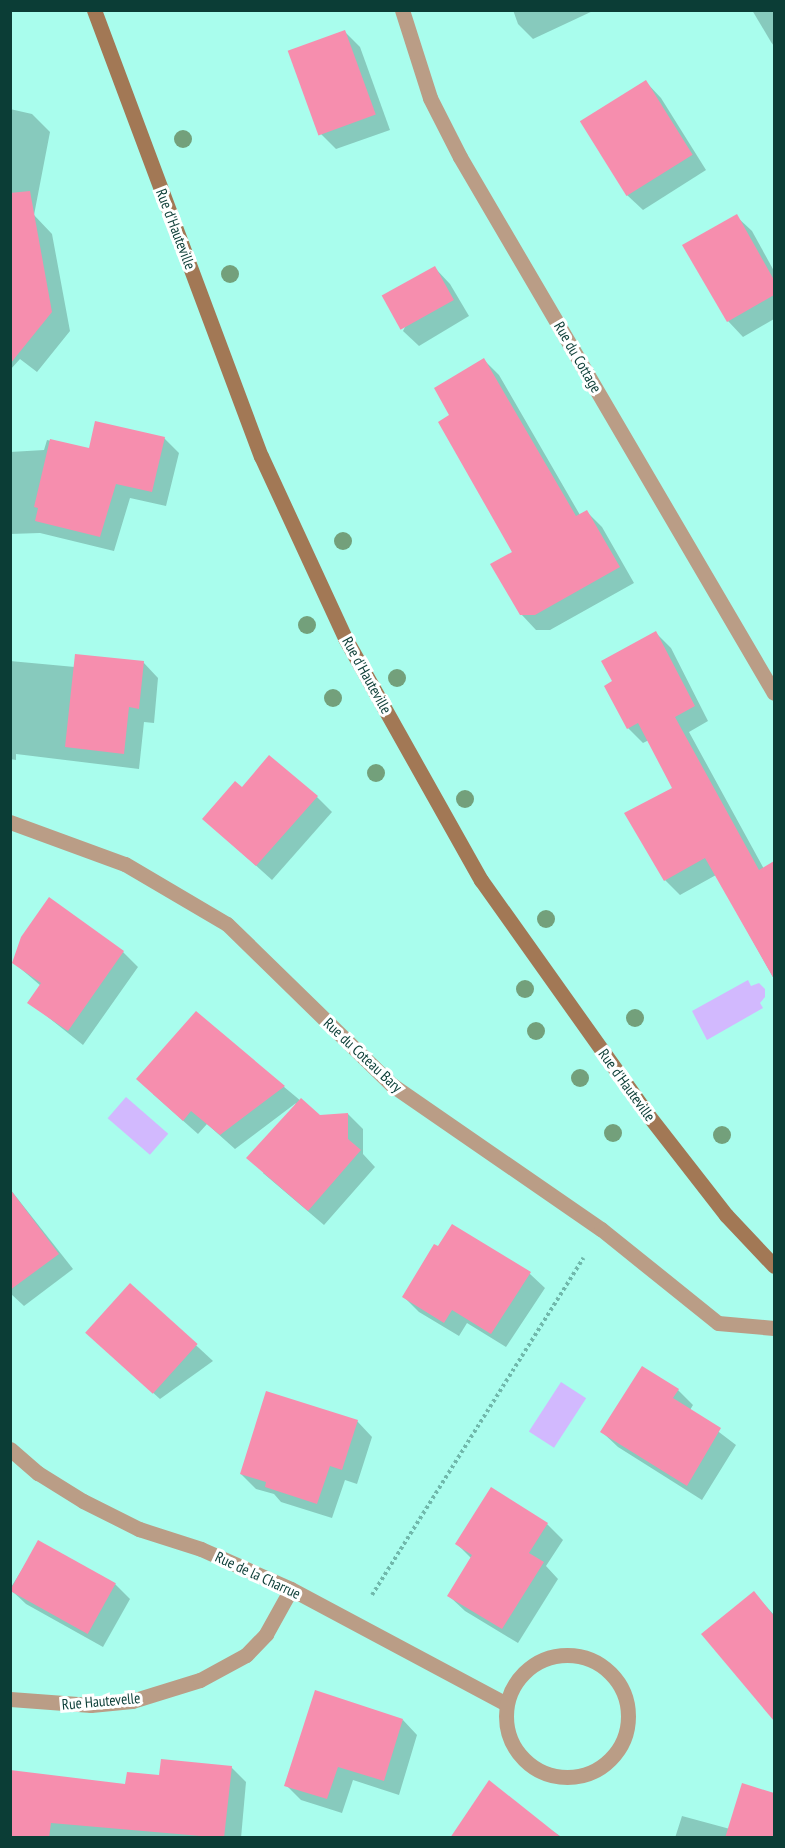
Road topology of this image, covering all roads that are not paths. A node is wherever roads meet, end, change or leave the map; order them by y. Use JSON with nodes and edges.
{"nodes":[{"id":1,"x":94,"y":10,"type":"edge"},
{"id":2,"x":402,"y":10,"type":"edge"},
{"id":3,"x":774,"y":693,"type":"edge"},
{"id":4,"x":10,"y":822,"type":"edge"},
{"id":5,"x":774,"y":1266,"type":"edge"},
{"id":6,"x":774,"y":1328,"type":"edge"},
{"id":7,"x":10,"y":1449,"type":"edge"},
{"id":8,"x":291,"y":1589,"type":"junction"},
{"id":9,"x":10,"y":1699,"type":"edge"},
{"id":10,"x":506,"y":1704,"type":"junction"}],
"edges":[{"from":1,"to":5,"type":"street","name":"Rue d'Hauteville"},
{"from":2,"to":3,"type":"street","name":"Rue du Cottage"},
{"from":4,"to":6,"type":"street","name":"Rue du Coteau Bary"},
{"from":7,"to":8,"type":"street","name":"Rue de la Charrue"},
{"from":8,"to":9,"type":"street","name":"Rue Hautevelle"},
{"from":8,"to":10,"type":"street","name":"Rue de la Charrue"},
{"from":10,"to":10,"type":"street"}]}
